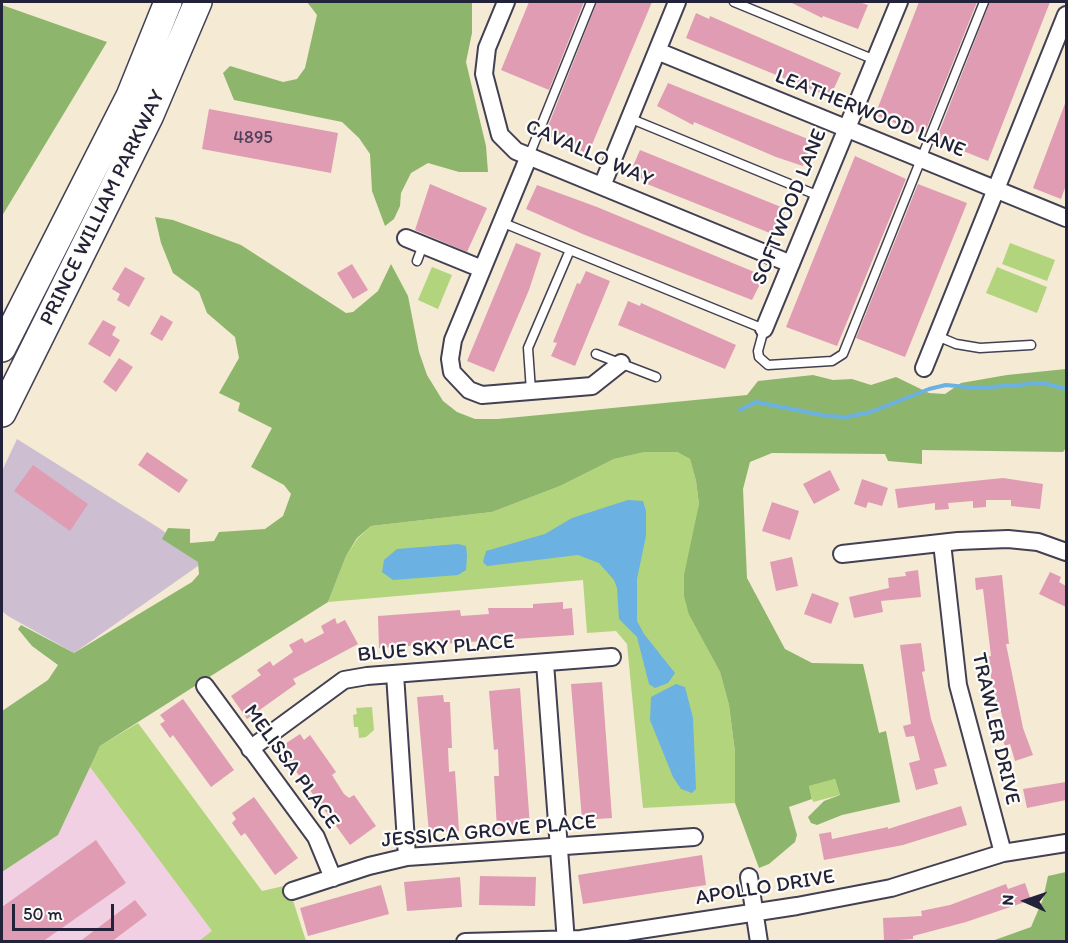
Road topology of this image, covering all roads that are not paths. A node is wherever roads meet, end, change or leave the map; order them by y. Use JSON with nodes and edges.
{"nodes":[{"id":1,"x":168,"y":2,"type":"edge"},
{"id":2,"x":198,"y":2,"type":"edge"},
{"id":3,"x":506,"y":2,"type":"edge"},
{"id":4,"x":591,"y":2,"type":"edge"},
{"id":5,"x":677,"y":2,"type":"edge"},
{"id":6,"x":734,"y":2,"type":"edge"},
{"id":7,"x":899,"y":2,"type":"edge"},
{"id":8,"x":984,"y":2,"type":"edge"},
{"id":9,"x":1066,"y":15,"type":"edge"},
{"id":10,"x":657,"y":51,"type":"junction"},
{"id":11,"x":875,"y":60,"type":"junction"},
{"id":12,"x":629,"y":118,"type":"junction"},
{"id":13,"x":846,"y":129,"type":"junction"},
{"id":14,"x":529,"y":156,"type":"junction"},
{"id":15,"x":921,"y":159,"type":"junction"},
{"id":16,"x":602,"y":186,"type":"junction"},
{"id":17,"x":996,"y":190,"type":"junction"},
{"id":18,"x":819,"y":196,"type":"junction"},
{"id":19,"x":1066,"y":218,"type":"edge"},
{"id":20,"x":501,"y":222,"type":"junction"},
{"id":21,"x":406,"y":238,"type":"dead end"},
{"id":22,"x":423,"y":245,"type":"junction"},
{"id":23,"x":570,"y":250,"type":"junction"},
{"id":24,"x":417,"y":261,"type":"dead end"},
{"id":25,"x":791,"y":264,"type":"junction"},
{"id":26,"x":482,"y":269,"type":"junction"},
{"id":27,"x":764,"y":329,"type":"junction"},
{"id":28,"x":937,"y":336,"type":"junction"},
{"id":29,"x":1031,"y":345,"type":"dead end"},
{"id":30,"x":2,"y":348,"type":"edge"},
{"id":31,"x":596,"y":354,"type":"dead end"},
{"id":32,"x":621,"y":363,"type":"junction"},
{"id":33,"x":924,"y":368,"type":"dead end"},
{"id":34,"x":656,"y":377,"type":"dead end"},
{"id":35,"x":531,"y":390,"type":"junction"},
{"id":36,"x":2,"y":412,"type":"edge"},
{"id":37,"x":942,"y":543,"type":"junction"},
{"id":38,"x":1066,"y":552,"type":"edge"},
{"id":39,"x":842,"y":554,"type":"dead end"},
{"id":40,"x":612,"y":657,"type":"dead end"},
{"id":41,"x":545,"y":663,"type":"junction"},
{"id":42,"x":395,"y":674,"type":"junction"},
{"id":43,"x":205,"y":686,"type":"dead end"},
{"id":44,"x":250,"y":749,"type":"junction"},
{"id":45,"x":694,"y":837,"type":"dead end"},
{"id":46,"x":1066,"y":843,"type":"edge"},
{"id":47,"x":559,"y":846,"type":"junction"},
{"id":48,"x":1003,"y":853,"type":"junction"},
{"id":49,"x":407,"y":857,"type":"junction"},
{"id":50,"x":749,"y":877,"type":"dead end"},
{"id":51,"x":333,"y":878,"type":"junction"},
{"id":52,"x":292,"y":891,"type":"dead end"},
{"id":53,"x":755,"y":912,"type":"junction"},
{"id":54,"x":566,"y":941,"type":"edge"},
{"id":55,"x":465,"y":942,"type":"edge"},
{"id":56,"x":759,"y":942,"type":"edge"}],
"edges":[{"from":1,"to":30,"type":"highway","name":"PRINCE WILLIAM PARKWAY"},
{"from":2,"to":36,"type":"highway","name":"PRINCE WILLIAM PARKWAY"},
{"from":3,"to":14,"type":"street","name":"CAVALLO WAY"},
{"from":4,"to":14,"type":"lane"},
{"from":5,"to":10,"type":"street"},
{"from":6,"to":11,"type":"lane"},
{"from":7,"to":11,"type":"street","name":"SOFTWOOD LANE"},
{"from":8,"to":15,"type":"lane"},
{"from":9,"to":17,"type":"street"},
{"from":10,"to":12,"type":"street"},
{"from":10,"to":13,"type":"street","name":"LEATHERWOOD LANE"},
{"from":11,"to":13,"type":"street","name":"SOFTWOOD LANE"},
{"from":12,"to":16,"type":"street"},
{"from":12,"to":18,"type":"lane"},
{"from":13,"to":15,"type":"street","name":"LEATHERWOOD LANE"},
{"from":13,"to":18,"type":"street","name":"SOFTWOOD LANE"},
{"from":14,"to":16,"type":"street","name":"CAVALLO WAY"},
{"from":14,"to":20,"type":"street"},
{"from":15,"to":17,"type":"street","name":"LEATHERWOOD LANE"},
{"from":15,"to":27,"type":"lane"},
{"from":16,"to":25,"type":"street","name":"CAVALLO WAY"},
{"from":17,"to":19,"type":"street","name":"LEATHERWOOD LANE"},
{"from":17,"to":28,"type":"street"},
{"from":18,"to":25,"type":"street","name":"SOFTWOOD LANE"},
{"from":20,"to":23,"type":"lane"},
{"from":20,"to":26,"type":"street"},
{"from":21,"to":22,"type":"street"},
{"from":22,"to":24,"type":"lane"},
{"from":22,"to":26,"type":"street"},
{"from":23,"to":27,"type":"lane"},
{"from":23,"to":35,"type":"lane"},
{"from":25,"to":27,"type":"street","name":"SOFTWOOD LANE"},
{"from":26,"to":35,"type":"street"},
{"from":28,"to":29,"type":"lane"},
{"from":28,"to":33,"type":"street"},
{"from":31,"to":32,"type":"lane"},
{"from":32,"to":34,"type":"lane"},
{"from":32,"to":35,"type":"street"},
{"from":37,"to":38,"type":"street"},
{"from":37,"to":39,"type":"street"},
{"from":37,"to":48,"type":"street","name":"TRAWLER DRIVE"},
{"from":40,"to":41,"type":"street","name":"BLUE SKY PLACE"},
{"from":41,"to":42,"type":"street","name":"BLUE SKY PLACE"},
{"from":41,"to":47,"type":"street"},
{"from":42,"to":44,"type":"street","name":"BLUE SKY PLACE"},
{"from":42,"to":49,"type":"street"},
{"from":43,"to":44,"type":"street","name":"MELISSA PLACE"},
{"from":44,"to":51,"type":"street","name":"MELISSA PLACE"},
{"from":45,"to":47,"type":"street","name":"JESSICA GROVE PLACE"},
{"from":46,"to":48,"type":"street","name":"APOLLO DRIVE"},
{"from":47,"to":49,"type":"street","name":"JESSICA GROVE PLACE"},
{"from":47,"to":54,"type":"street"},
{"from":48,"to":53,"type":"street","name":"APOLLO DRIVE"},
{"from":49,"to":51,"type":"street","name":"JESSICA GROVE PLACE"},
{"from":50,"to":53,"type":"street"},
{"from":51,"to":52,"type":"street","name":"JESSICA GROVE PLACE"},
{"from":53,"to":54,"type":"street","name":"APOLLO DRIVE"},
{"from":53,"to":56,"type":"street"},
{"from":54,"to":55,"type":"street","name":"APOLLO DRIVE"}]}
